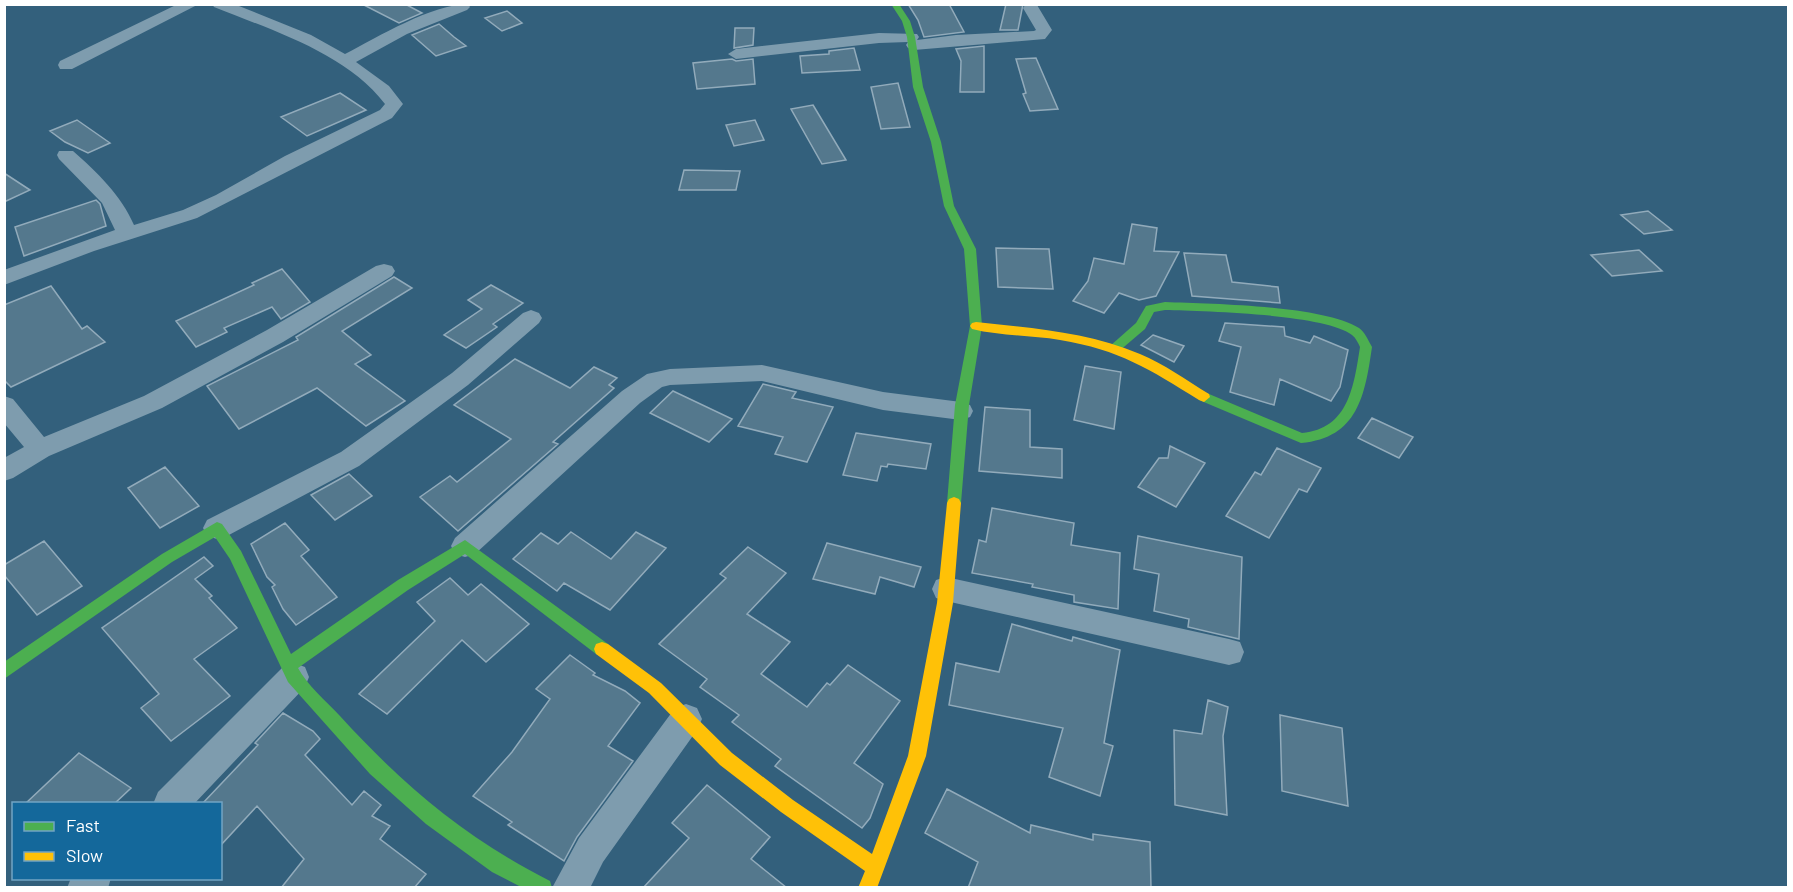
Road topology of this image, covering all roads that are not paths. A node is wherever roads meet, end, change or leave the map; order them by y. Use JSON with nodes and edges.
{"nodes":[{"id":1,"x":192,"y":4,"type":"edge"},
{"id":2,"x":219,"y":4,"type":"edge"},
{"id":3,"x":895,"y":4,"type":"edge"},
{"id":4,"x":462,"y":8,"type":"dead end"},
{"id":5,"x":1031,"y":8,"type":"dead end"},
{"id":6,"x":913,"y":41,"type":"junction"},
{"id":7,"x":736,"y":54,"type":"dead end"},
{"id":8,"x":345,"y":61,"type":"junction"},
{"id":9,"x":66,"y":65,"type":"dead end"},
{"id":10,"x":66,"y":155,"type":"dead end"},
{"id":11,"x":127,"y":234,"type":"junction"},
{"id":12,"x":384,"y":272,"type":"dead end"},
{"id":13,"x":4,"y":278,"type":"edge"},
{"id":14,"x":531,"y":318,"type":"dead end"},
{"id":15,"x":976,"y":326,"type":"junction"},
{"id":16,"x":1114,"y":349,"type":"junction"},
{"id":17,"x":4,"y":405,"type":"edge"},
{"id":18,"x":961,"y":411,"type":"junction"},
{"id":19,"x":40,"y":449,"type":"junction"},
{"id":20,"x":4,"y":471,"type":"edge"},
{"id":21,"x":217,"y":528,"type":"junction"},
{"id":22,"x":465,"y":546,"type":"junction"},
{"id":23,"x":946,"y":589,"type":"junction"},
{"id":24,"x":1229,"y":652,"type":"dead end"},
{"id":25,"x":292,"y":671,"type":"junction"},
{"id":26,"x":4,"y":672,"type":"edge"},
{"id":27,"x":686,"y":719,"type":"junction"},
{"id":28,"x":172,"y":802,"type":"edge"},
{"id":29,"x":876,"y":868,"type":"junction"},
{"id":30,"x":543,"y":888,"type":"edge"},
{"id":31,"x":570,"y":888,"type":"edge"},
{"id":32,"x":867,"y":888,"type":"edge"}],
"edges":[{"from":1,"to":9,"type":"street"},
{"from":2,"to":8,"type":"street"},
{"from":3,"to":6,"type":"street"},
{"from":4,"to":8,"type":"street"},
{"from":5,"to":6,"type":"street"},
{"from":6,"to":7,"type":"street"},
{"from":6,"to":15,"type":"street"},
{"from":8,"to":11,"type":"street"},
{"from":10,"to":11,"type":"street"},
{"from":11,"to":13,"type":"street"},
{"from":12,"to":19,"type":"street"},
{"from":14,"to":21,"type":"street"},
{"from":15,"to":16,"type":"street"},
{"from":15,"to":18,"type":"street"},
{"from":16,"to":16,"type":"street"},
{"from":17,"to":19,"type":"street"},
{"from":18,"to":22,"type":"street"},
{"from":18,"to":23,"type":"street"},
{"from":19,"to":20,"type":"street"},
{"from":21,"to":25,"type":"street"},
{"from":21,"to":26,"type":"street"},
{"from":22,"to":25,"type":"street"},
{"from":22,"to":27,"type":"street"},
{"from":23,"to":24,"type":"street"},
{"from":23,"to":29,"type":"street"},
{"from":25,"to":28,"type":"street"},
{"from":25,"to":30,"type":"street"},
{"from":27,"to":29,"type":"street"},
{"from":27,"to":31,"type":"street"},
{"from":29,"to":32,"type":"street"}]}
